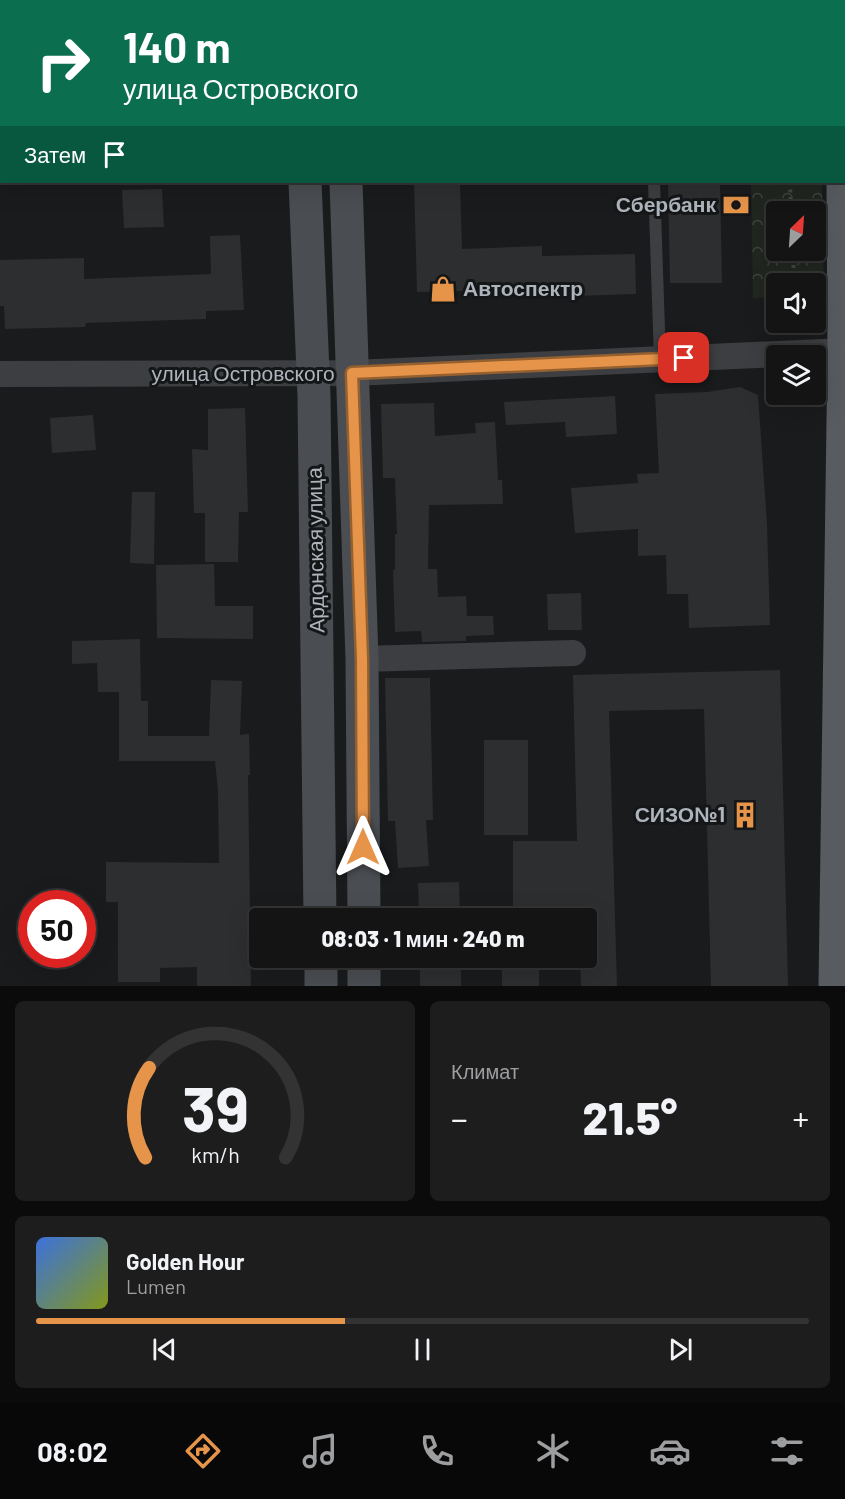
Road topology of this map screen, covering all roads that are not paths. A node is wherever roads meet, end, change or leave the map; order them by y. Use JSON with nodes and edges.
{"nodes":[{"id":1,"x":305,"y":183,"type":"edge"},
{"id":2,"x":346,"y":183,"type":"edge"},
{"id":3,"x":654,"y":183,"type":"edge"},
{"id":4,"x":843,"y":183,"type":"edge"},
{"id":5,"x":844,"y":351,"type":"edge"},
{"id":6,"x":660,"y":359,"type":"junction"},
{"id":7,"x":352,"y":373,"type":"junction"},
{"id":8,"x":0,"y":374,"type":"edge"},
{"id":9,"x":312,"y":374,"type":"junction"},
{"id":10,"x":573,"y":653,"type":"dead end"},
{"id":11,"x":362,"y":659,"type":"junction"},
{"id":12,"x":320,"y":908,"type":"edge"},
{"id":13,"x":364,"y":908,"type":"edge"},
{"id":14,"x":321,"y":968,"type":"edge"},
{"id":15,"x":364,"y":968,"type":"edge"},
{"id":16,"x":321,"y":986,"type":"edge"},
{"id":17,"x":364,"y":986,"type":"edge"},
{"id":18,"x":835,"y":986,"type":"edge"}],
"edges":[{"from":1,"to":9,"type":"main road","name":"Ардонская улица"},
{"from":2,"to":7,"type":"main road","name":"Ардонская улица"},
{"from":3,"to":6,"type":"lane"},
{"from":4,"to":5,"type":"main road"},
{"from":5,"to":6,"type":"street","name":"улица Островского"},
{"from":5,"to":18,"type":"main road"},
{"from":6,"to":7,"type":"street","name":"улица Островского"},
{"from":7,"to":9,"type":"street","name":"улица Островского"},
{"from":7,"to":11,"type":"main road","name":"Ардонская улица"},
{"from":8,"to":9,"type":"street","name":"улица Островского"},
{"from":9,"to":12,"type":"main road","name":"Ардонская улица"},
{"from":10,"to":11,"type":"street"},
{"from":11,"to":13,"type":"main road","name":"Ардонская улица"},
{"from":14,"to":16,"type":"main road"},
{"from":15,"to":17,"type":"main road"}]}
